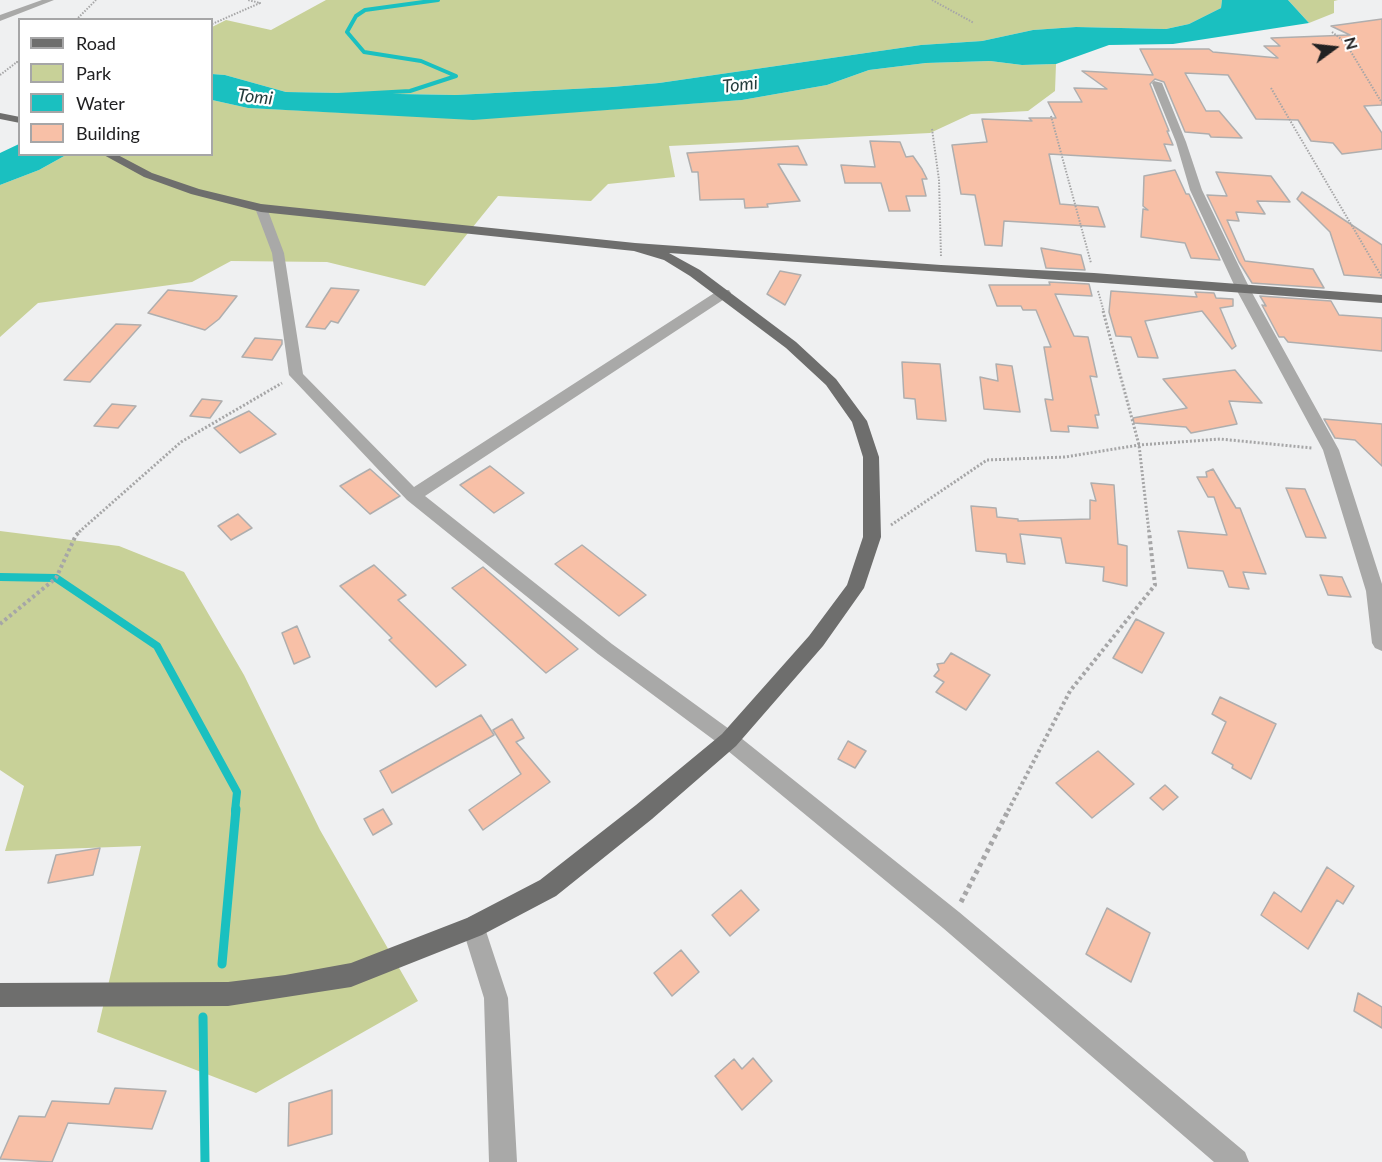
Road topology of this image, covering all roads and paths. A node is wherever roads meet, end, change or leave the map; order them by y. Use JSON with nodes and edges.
{"nodes":[{"id":1,"x":50,"y":0,"type":"edge"},
{"id":2,"x":96,"y":0,"type":"edge"},
{"id":3,"x":248,"y":0,"type":"edge"},
{"id":4,"x":932,"y":0,"type":"edge"},
{"id":5,"x":0,"y":18,"type":"edge"},
{"id":6,"x":78,"y":18,"type":"edge"},
{"id":7,"x":974,"y":22,"type":"dead end"},
{"id":8,"x":213,"y":24,"type":"edge"},
{"id":9,"x":1332,"y":32,"type":"dead end"},
{"id":10,"x":18,"y":62,"type":"edge"},
{"id":11,"x":0,"y":75,"type":"edge"},
{"id":12,"x":1157,"y":83,"type":"dead end"},
{"id":13,"x":1270,"y":88,"type":"dead end"},
{"id":14,"x":1382,"y":102,"type":"edge"},
{"id":15,"x":0,"y":116,"type":"edge"},
{"id":16,"x":1051,"y":116,"type":"dead end"},
{"id":17,"x":18,"y":120,"type":"edge"},
{"id":18,"x":932,"y":129,"type":"dead end"},
{"id":19,"x":110,"y":156,"type":"edge"},
{"id":20,"x":261,"y":208,"type":"junction"},
{"id":21,"x":635,"y":247,"type":"junction"},
{"id":22,"x":941,"y":269,"type":"junction"},
{"id":23,"x":1094,"y":277,"type":"junction"},
{"id":24,"x":1382,"y":277,"type":"edge"},
{"id":25,"x":1244,"y":289,"type":"junction"},
{"id":26,"x":724,"y":293,"type":"junction"},
{"id":27,"x":1382,"y":299,"type":"edge"},
{"id":28,"x":296,"y":375,"type":"junction"},
{"id":29,"x":1140,"y":445,"type":"junction"},
{"id":30,"x":1331,"y":450,"type":"junction"},
{"id":31,"x":413,"y":496,"type":"junction"},
{"id":32,"x":872,"y":537,"type":"junction"},
{"id":33,"x":0,"y":624,"type":"edge"},
{"id":34,"x":1382,"y":643,"type":"edge"},
{"id":35,"x":729,"y":740,"type":"junction"},
{"id":36,"x":951,"y":920,"type":"junction"},
{"id":37,"x":474,"y":927,"type":"junction"},
{"id":38,"x":0,"y":995,"type":"edge"},
{"id":39,"x":503,"y":1162,"type":"edge"},
{"id":40,"x":1235,"y":1162,"type":"edge"}],
"edges":[{"from":1,"to":5,"type":"street"},
{"from":2,"to":6,"type":"path"},
{"from":3,"to":8,"type":"path"},
{"from":4,"to":7,"type":"path"},
{"from":9,"to":14,"type":"path"},
{"from":10,"to":11,"type":"path"},
{"from":12,"to":25,"type":"street"},
{"from":13,"to":24,"type":"path"},
{"from":15,"to":17,"type":"main road"},
{"from":16,"to":23,"type":"path"},
{"from":18,"to":22,"type":"path"},
{"from":19,"to":20,"type":"main road"},
{"from":20,"to":21,"type":"main road"},
{"from":20,"to":28,"type":"street"},
{"from":21,"to":22,"type":"main road"},
{"from":21,"to":26,"type":"main road"},
{"from":22,"to":23,"type":"main road"},
{"from":23,"to":25,"type":"main road"},
{"from":23,"to":29,"type":"path"},
{"from":25,"to":27,"type":"main road"},
{"from":25,"to":30,"type":"street"},
{"from":26,"to":31,"type":"street"},
{"from":26,"to":32,"type":"main road"},
{"from":28,"to":31,"type":"street"},
{"from":28,"to":33,"type":"path"},
{"from":29,"to":30,"type":"path"},
{"from":29,"to":32,"type":"path"},
{"from":29,"to":36,"type":"path"},
{"from":30,"to":34,"type":"street"},
{"from":31,"to":35,"type":"street"},
{"from":32,"to":35,"type":"main road"},
{"from":35,"to":36,"type":"street"},
{"from":35,"to":37,"type":"main road"},
{"from":36,"to":40,"type":"street"},
{"from":37,"to":38,"type":"main road"},
{"from":37,"to":39,"type":"street"}]}
